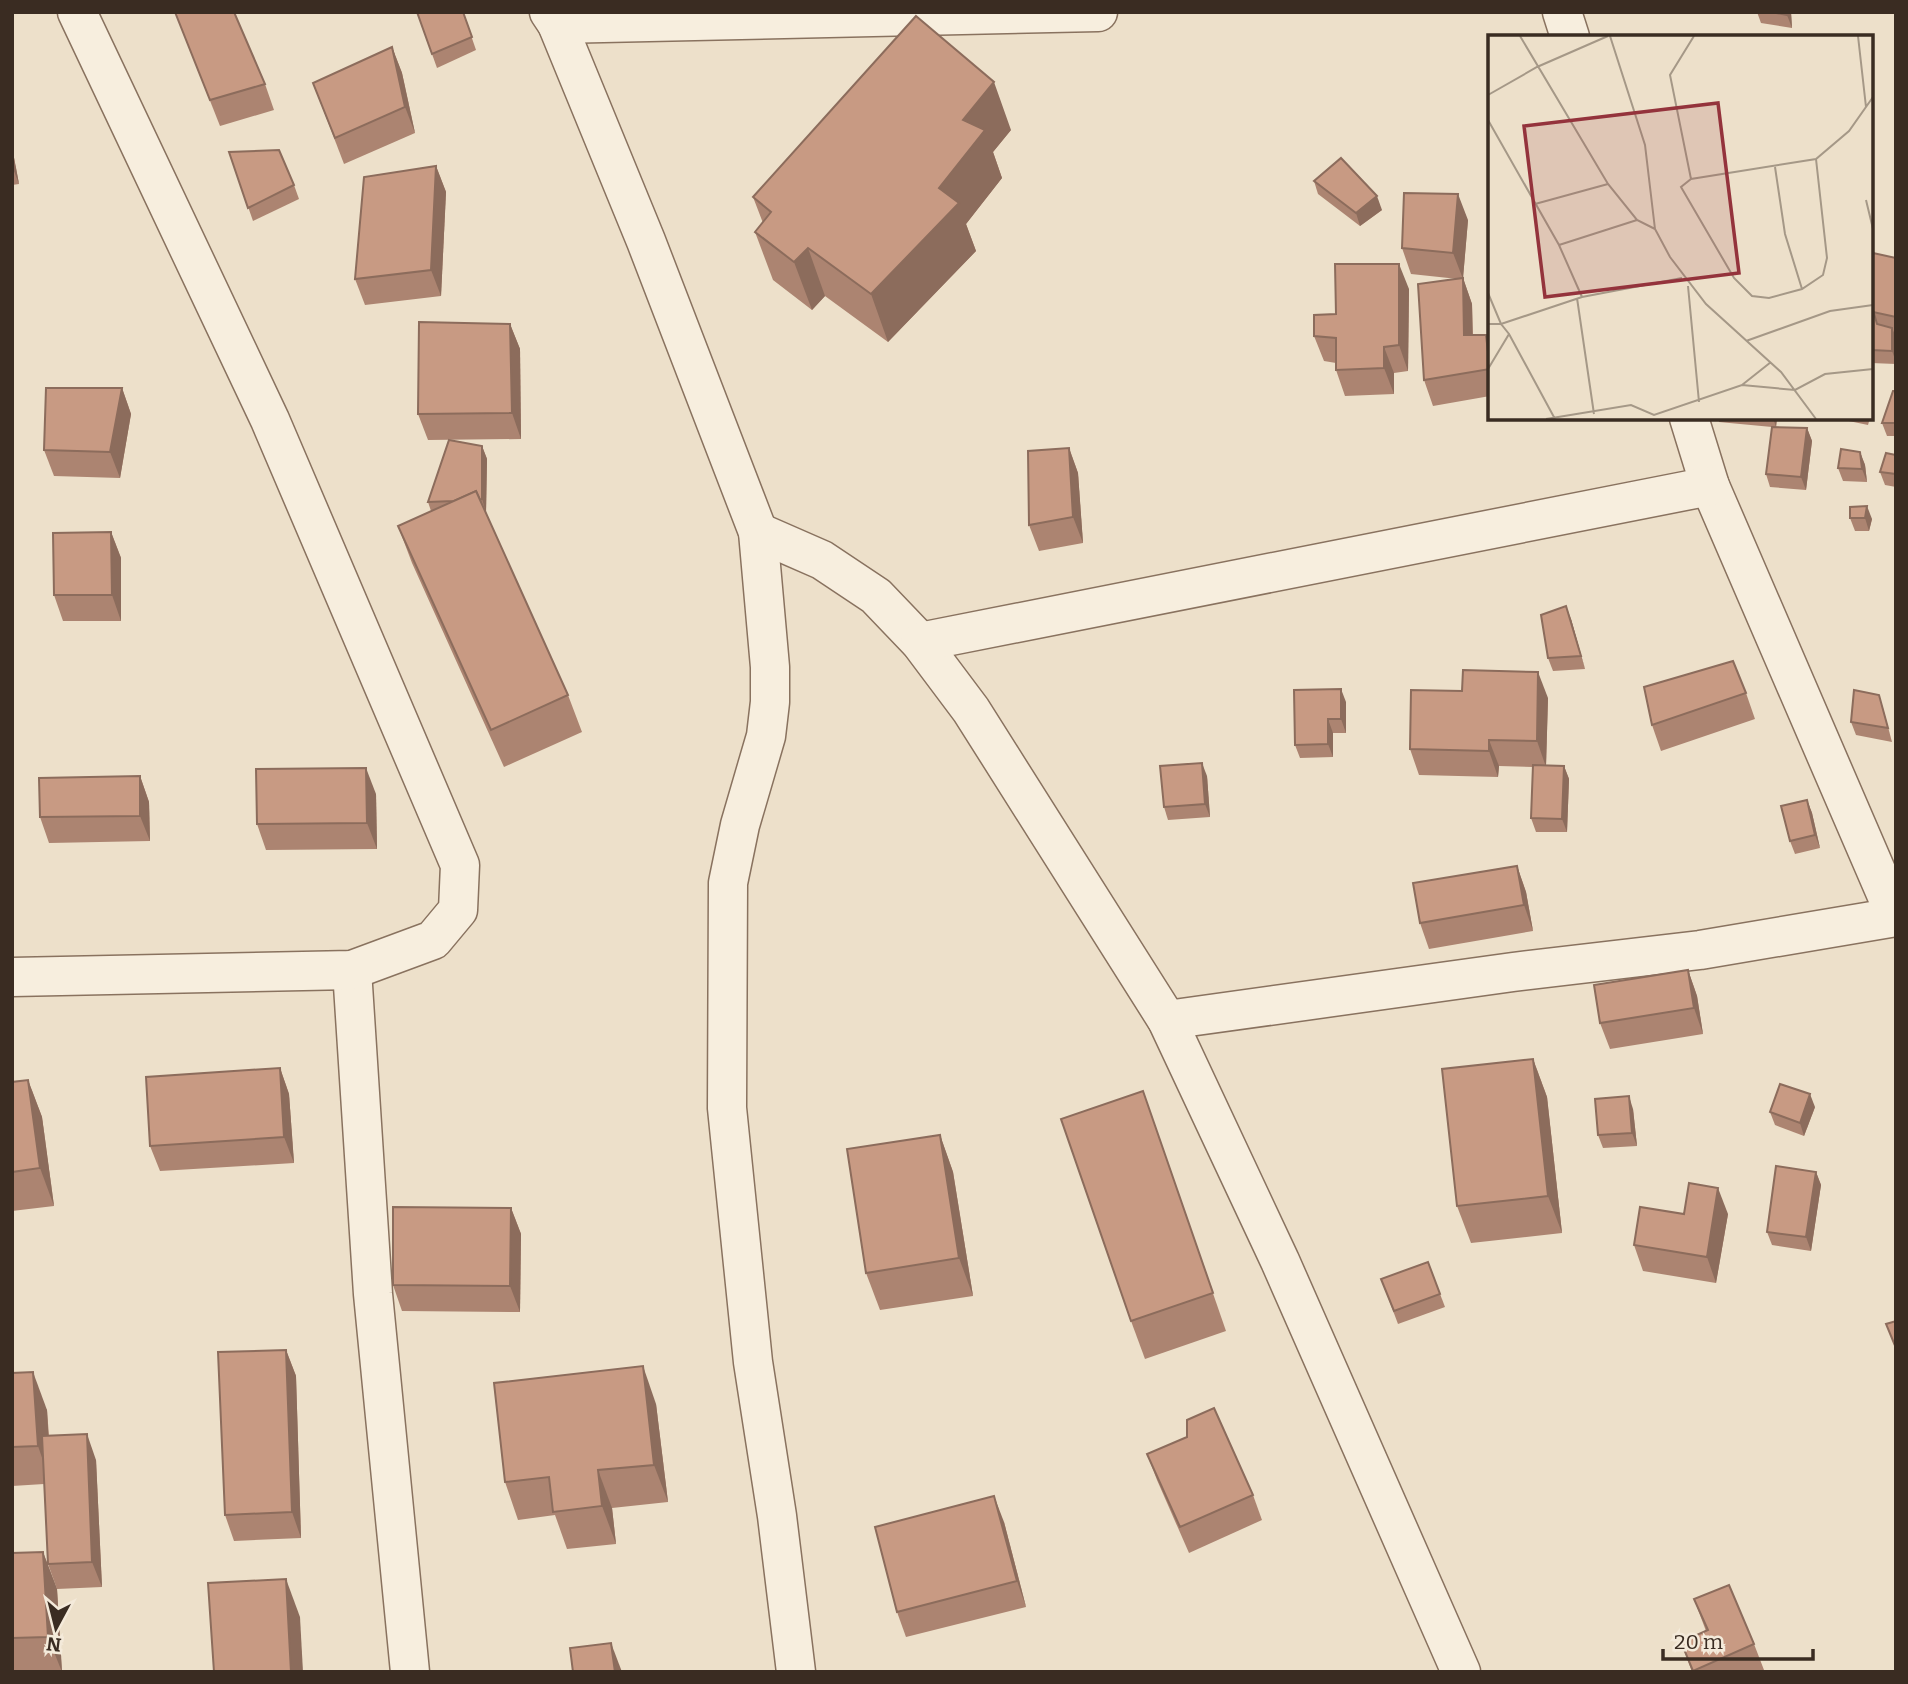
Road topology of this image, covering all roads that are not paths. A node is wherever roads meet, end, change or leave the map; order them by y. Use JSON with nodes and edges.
{"nodes":[{"id":1,"x":77,"y":12,"type":"edge"},
{"id":2,"x":1098,"y":12,"type":"edge"},
{"id":3,"x":1562,"y":12,"type":"edge"},
{"id":4,"x":553,"y":18,"type":"edge"},
{"id":5,"x":1569,"y":35,"type":"edge"},
{"id":6,"x":1690,"y":420,"type":"edge"},
{"id":7,"x":1710,"y":486,"type":"junction"},
{"id":8,"x":758,"y":532,"type":"junction"},
{"id":9,"x":920,"y":642,"type":"junction"},
{"id":10,"x":1896,"y":917,"type":"edge"},
{"id":11,"x":352,"y":971,"type":"junction"},
{"id":12,"x":12,"y":977,"type":"edge"},
{"id":13,"x":1167,"y":1020,"type":"junction"},
{"id":14,"x":410,"y":1672,"type":"edge"},
{"id":15,"x":796,"y":1672,"type":"edge"},
{"id":16,"x":1461,"y":1672,"type":"edge"}],
"edges":[{"from":1,"to":11,"type":"street"},
{"from":2,"to":4,"type":"street"},
{"from":3,"to":5,"type":"street"},
{"from":4,"to":8,"type":"street"},
{"from":6,"to":7,"type":"street"},
{"from":7,"to":9,"type":"street"},
{"from":7,"to":10,"type":"street"},
{"from":8,"to":9,"type":"street"},
{"from":8,"to":15,"type":"street"},
{"from":9,"to":13,"type":"street"},
{"from":10,"to":13,"type":"street"},
{"from":11,"to":12,"type":"street"},
{"from":11,"to":14,"type":"street"},
{"from":13,"to":16,"type":"street"}]}
